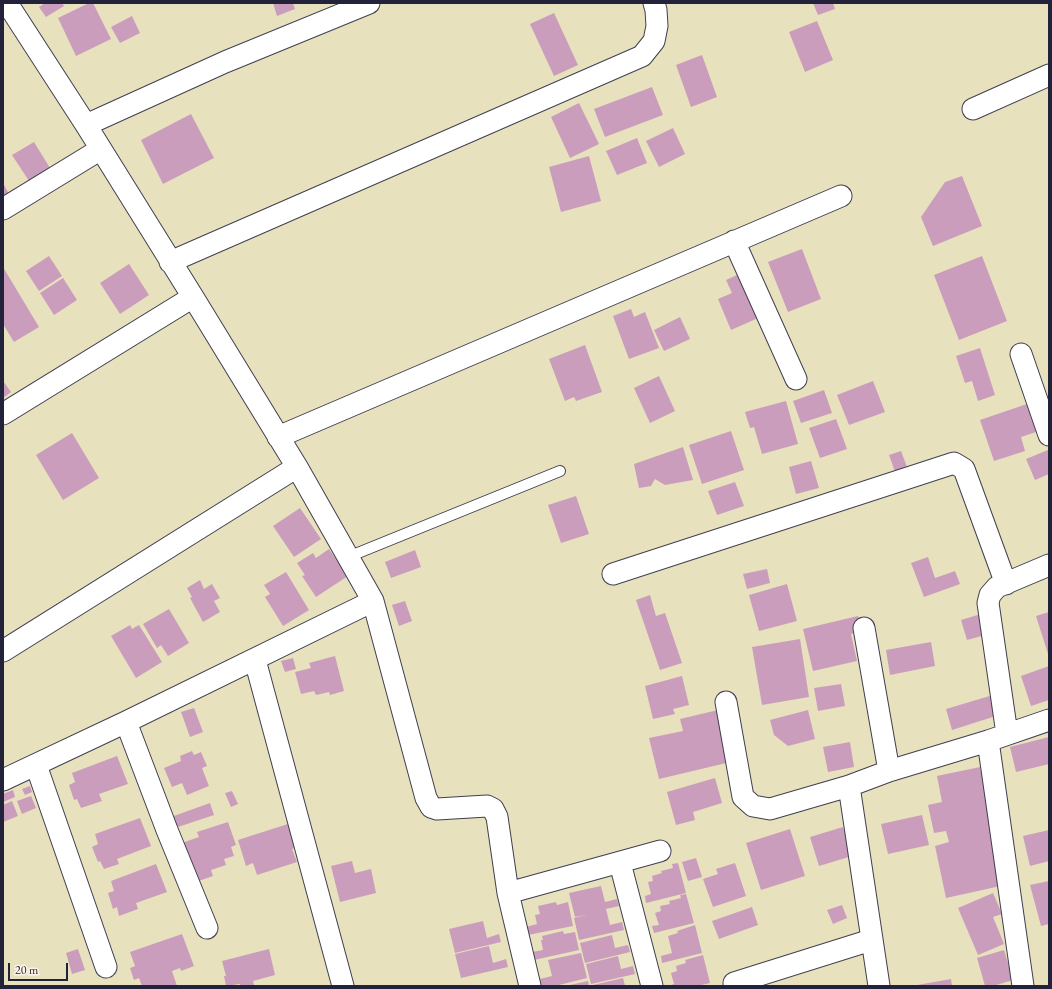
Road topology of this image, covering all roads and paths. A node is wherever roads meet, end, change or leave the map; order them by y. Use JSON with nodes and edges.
{"nodes":[{"id":1,"x":369,"y":3,"type":"edge"},
{"id":2,"x":654,"y":3,"type":"edge"},
{"id":3,"x":6,"y":5,"type":"edge"},
{"id":4,"x":1049,"y":76,"type":"edge"},
{"id":5,"x":973,"y":109,"type":"dead end"},
{"id":6,"x":86,"y":125,"type":"junction"},
{"id":7,"x":101,"y":149,"type":"junction"},
{"id":8,"x":841,"y":196,"type":"dead end"},
{"id":9,"x":3,"y":209,"type":"edge"},
{"id":10,"x":734,"y":241,"type":"junction"},
{"id":11,"x":170,"y":262,"type":"junction"},
{"id":12,"x":193,"y":296,"type":"junction"},
{"id":13,"x":1021,"y":354,"type":"dead end"},
{"id":14,"x":796,"y":379,"type":"dead end"},
{"id":15,"x":3,"y":414,"type":"edge"},
{"id":16,"x":1049,"y":435,"type":"edge"},
{"id":17,"x":278,"y":437,"type":"junction"},
{"id":18,"x":297,"y":467,"type":"junction"},
{"id":19,"x":560,"y":471,"type":"dead end"},
{"id":20,"x":348,"y":557,"type":"junction"},
{"id":21,"x":1049,"y":565,"type":"edge"},
{"id":22,"x":613,"y":574,"type":"dead end"},
{"id":23,"x":1006,"y":584,"type":"junction"},
{"id":24,"x":373,"y":601,"type":"junction"},
{"id":25,"x":864,"y":628,"type":"dead end"},
{"id":26,"x":3,"y":651,"type":"edge"},
{"id":27,"x":255,"y":660,"type":"junction"},
{"id":28,"x":726,"y":702,"type":"dead end"},
{"id":29,"x":1049,"y":720,"type":"edge"},
{"id":30,"x":126,"y":722,"type":"junction"},
{"id":31,"x":998,"y":738,"type":"junction"},
{"id":32,"x":36,"y":766,"type":"junction"},
{"id":33,"x":890,"y":771,"type":"junction"},
{"id":34,"x":3,"y":780,"type":"edge"},
{"id":35,"x":849,"y":786,"type":"junction"},
{"id":36,"x":660,"y":851,"type":"dead end"},
{"id":37,"x":620,"y":862,"type":"junction"},
{"id":38,"x":508,"y":893,"type":"junction"},
{"id":39,"x":207,"y":928,"type":"dead end"},
{"id":40,"x":871,"y":940,"type":"junction"},
{"id":41,"x":106,"y":967,"type":"dead end"},
{"id":42,"x":734,"y":983,"type":"dead end"},
{"id":43,"x":344,"y":986,"type":"edge"},
{"id":44,"x":530,"y":986,"type":"edge"},
{"id":45,"x":652,"y":986,"type":"edge"},
{"id":46,"x":879,"y":986,"type":"edge"},
{"id":47,"x":1023,"y":986,"type":"edge"}],
"edges":[{"from":1,"to":6,"type":"street"},
{"from":2,"to":11,"type":"street"},
{"from":3,"to":6,"type":"street"},
{"from":4,"to":5,"type":"street"},
{"from":6,"to":7,"type":"street"},
{"from":7,"to":9,"type":"street"},
{"from":7,"to":11,"type":"street"},
{"from":8,"to":10,"type":"street"},
{"from":10,"to":14,"type":"street"},
{"from":10,"to":17,"type":"street"},
{"from":11,"to":12,"type":"street"},
{"from":12,"to":15,"type":"street"},
{"from":12,"to":17,"type":"street"},
{"from":13,"to":16,"type":"street"},
{"from":17,"to":18,"type":"street"},
{"from":18,"to":20,"type":"street"},
{"from":18,"to":26,"type":"street"},
{"from":19,"to":20,"type":"lane"},
{"from":20,"to":24,"type":"street"},
{"from":21,"to":23,"type":"street"},
{"from":22,"to":23,"type":"street"},
{"from":23,"to":31,"type":"street"},
{"from":24,"to":27,"type":"street"},
{"from":24,"to":38,"type":"street"},
{"from":25,"to":33,"type":"street"},
{"from":27,"to":30,"type":"street"},
{"from":27,"to":43,"type":"street"},
{"from":28,"to":35,"type":"street"},
{"from":29,"to":31,"type":"street"},
{"from":30,"to":32,"type":"street"},
{"from":30,"to":39,"type":"street"},
{"from":31,"to":33,"type":"street"},
{"from":31,"to":47,"type":"street"},
{"from":32,"to":34,"type":"street"},
{"from":32,"to":41,"type":"street"},
{"from":33,"to":35,"type":"street"},
{"from":35,"to":40,"type":"street"},
{"from":36,"to":37,"type":"street"},
{"from":37,"to":38,"type":"street"},
{"from":37,"to":45,"type":"street"},
{"from":38,"to":44,"type":"street"},
{"from":40,"to":42,"type":"street"},
{"from":40,"to":46,"type":"street"}]}
